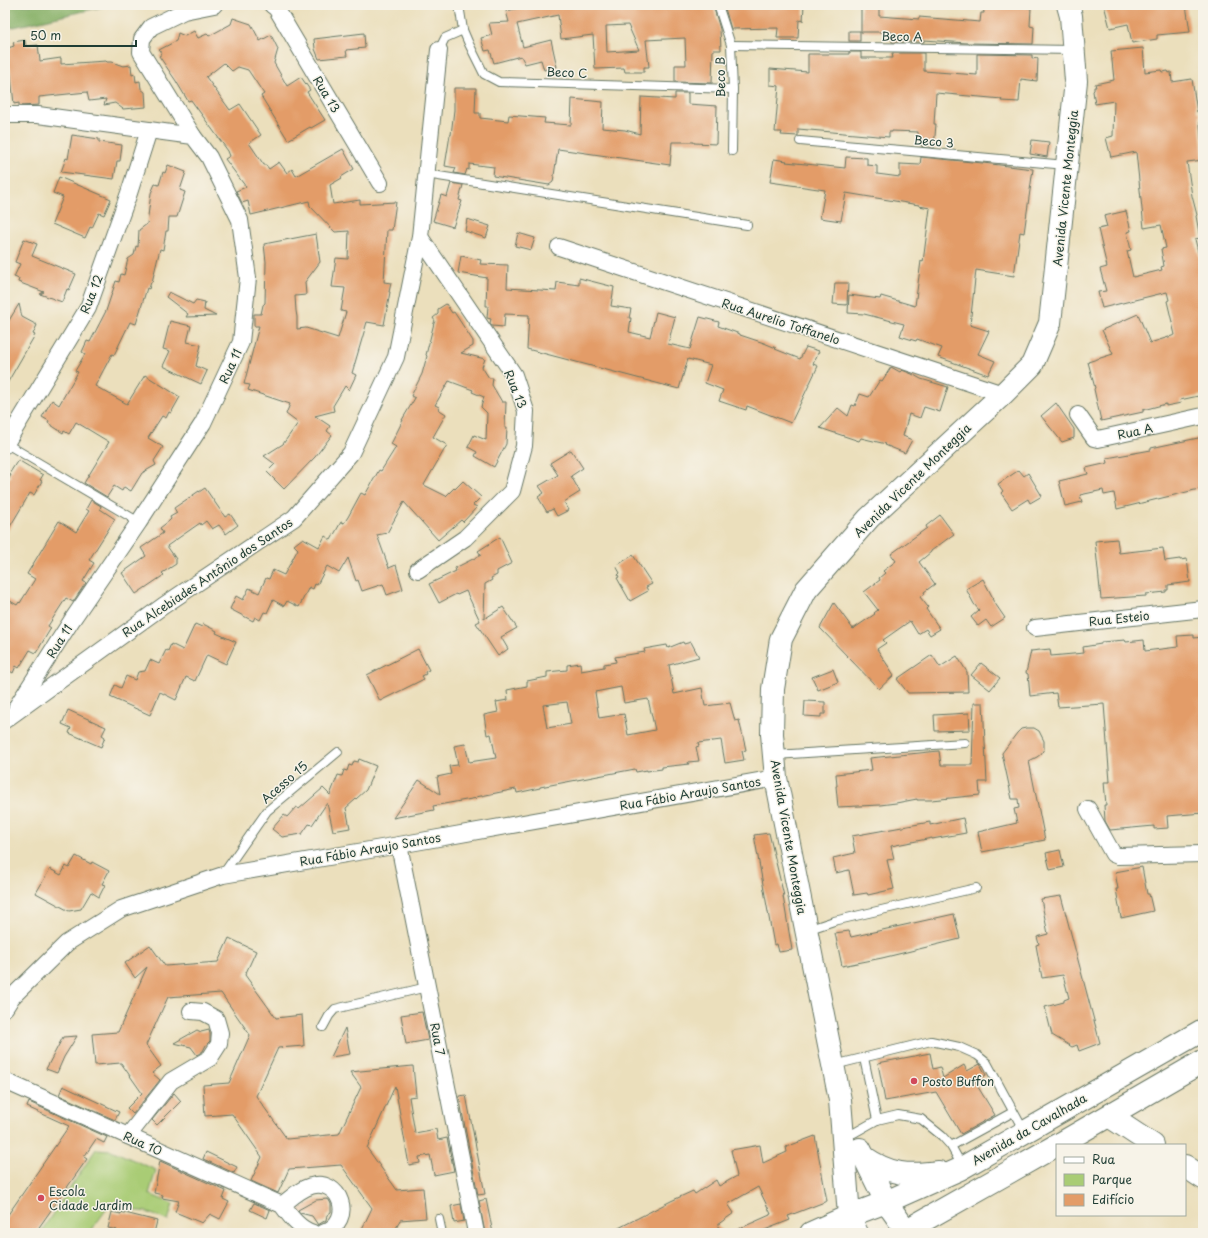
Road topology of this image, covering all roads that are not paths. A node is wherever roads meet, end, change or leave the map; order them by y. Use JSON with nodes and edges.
{"nodes":[{"id":1,"x":214,"y":5,"type":"edge"},
{"id":2,"x":272,"y":5,"type":"edge"},
{"id":3,"x":459,"y":5,"type":"edge"},
{"id":4,"x":718,"y":5,"type":"edge"},
{"id":5,"x":1068,"y":5,"type":"edge"},
{"id":6,"x":463,"y":30,"type":"junction"},
{"id":7,"x":731,"y":45,"type":"junction"},
{"id":8,"x":439,"y":50,"type":"joint"},
{"id":9,"x":1074,"y":50,"type":"junction"},
{"id":10,"x":732,"y":89,"type":"junction"},
{"id":11,"x":5,"y":115,"type":"edge"},
{"id":12,"x":149,"y":130,"type":"junction"},
{"id":13,"x":193,"y":136,"type":"junction"},
{"id":14,"x":800,"y":141,"type":"dead end"},
{"id":15,"x":732,"y":151,"type":"dead end"},
{"id":16,"x":1067,"y":166,"type":"junction"},
{"id":17,"x":426,"y":174,"type":"junction"},
{"id":18,"x":380,"y":183,"type":"dead end"},
{"id":19,"x":747,"y":225,"type":"dead end"},
{"id":20,"x":420,"y":237,"type":"junction"},
{"id":21,"x":559,"y":247,"type":"dead end"},
{"id":22,"x":1003,"y":394,"type":"junction"},
{"id":23,"x":1078,"y":415,"type":"dead end"},
{"id":24,"x":1203,"y":416,"type":"edge"},
{"id":25,"x":5,"y":444,"type":"edge"},
{"id":26,"x":139,"y":522,"type":"junction"},
{"id":27,"x":418,"y":570,"type":"dead end"},
{"id":28,"x":1203,"y":609,"type":"edge"},
{"id":29,"x":1035,"y":628,"type":"dead end"},
{"id":30,"x":9,"y":717,"type":"edge"},
{"id":31,"x":965,"y":743,"type":"dead end"},
{"id":32,"x":338,"y":752,"type":"dead end"},
{"id":33,"x":774,"y":755,"type":"junction"},
{"id":34,"x":776,"y":778,"type":"junction"},
{"id":35,"x":1088,"y":809,"type":"dead end"},
{"id":36,"x":399,"y":845,"type":"junction"},
{"id":37,"x":1203,"y":854,"type":"edge"},
{"id":38,"x":223,"y":875,"type":"junction"},
{"id":39,"x":976,"y":888,"type":"dead end"},
{"id":40,"x":806,"y":930,"type":"junction"},
{"id":41,"x":427,"y":987,"type":"junction"},
{"id":42,"x":5,"y":1008,"type":"edge"},
{"id":43,"x":191,"y":1011,"type":"dead end"},
{"id":44,"x":323,"y":1026,"type":"dead end"},
{"id":45,"x":1203,"y":1030,"type":"edge"},
{"id":46,"x":864,"y":1058,"type":"junction"},
{"id":47,"x":1203,"y":1061,"type":"edge"},
{"id":48,"x":833,"y":1065,"type":"junction"},
{"id":49,"x":5,"y":1081,"type":"edge"},
{"id":50,"x":840,"y":1100,"type":"junction"},
{"id":51,"x":1013,"y":1112,"type":"junction"},
{"id":52,"x":1109,"y":1116,"type":"junction"},
{"id":53,"x":877,"y":1120,"type":"junction"},
{"id":54,"x":1024,"y":1132,"type":"junction"},
{"id":55,"x":854,"y":1133,"type":"junction"},
{"id":56,"x":128,"y":1136,"type":"junction"},
{"id":57,"x":1059,"y":1144,"type":"edge"},
{"id":58,"x":1151,"y":1144,"type":"edge"},
{"id":59,"x":951,"y":1146,"type":"junction"},
{"id":60,"x":1056,"y":1146,"type":"edge"},
{"id":61,"x":864,"y":1157,"type":"junction"},
{"id":62,"x":1186,"y":1167,"type":"edge"},
{"id":63,"x":961,"y":1168,"type":"junction"},
{"id":64,"x":1203,"y":1178,"type":"edge"},
{"id":65,"x":886,"y":1202,"type":"junction"},
{"id":66,"x":282,"y":1205,"type":"junction"},
{"id":67,"x":439,"y":1219,"type":"dead end"},
{"id":68,"x":853,"y":1225,"type":"edge"},
{"id":69,"x":904,"y":1232,"type":"edge"},
{"id":70,"x":313,"y":1233,"type":"edge"},
{"id":71,"x":323,"y":1233,"type":"edge"},
{"id":72,"x":442,"y":1233,"type":"edge"},
{"id":73,"x":476,"y":1233,"type":"edge"},
{"id":74,"x":811,"y":1233,"type":"edge"}],
"edges":[{"from":1,"to":13,"type":"street"},
{"from":2,"to":18,"type":"street","name":"Rua 13"},
{"from":3,"to":6,"type":"lane"},
{"from":4,"to":7,"type":"lane","name":"Beco B"},
{"from":5,"to":9,"type":"main road","name":"Avenida Vicente Monteggia"},
{"from":6,"to":8,"type":"lane"},
{"from":6,"to":10,"type":"lane","name":"Beco C"},
{"from":7,"to":9,"type":"lane","name":"Beco A"},
{"from":7,"to":10,"type":"lane","name":"Beco B"},
{"from":8,"to":17,"type":"street","name":"Rua Alcebiades Antônio dos Santos"},
{"from":9,"to":16,"type":"main road","name":"Avenida Vicente Monteggia"},
{"from":10,"to":15,"type":"lane","name":"Beco B"},
{"from":11,"to":12,"type":"street"},
{"from":12,"to":13,"type":"street"},
{"from":12,"to":25,"type":"street","name":"Rua 12"},
{"from":13,"to":26,"type":"street","name":"Rua 11"},
{"from":14,"to":16,"type":"lane","name":"Beco 3"},
{"from":16,"to":22,"type":"main road","name":"Avenida Vicente Monteggia"},
{"from":17,"to":19,"type":"lane"},
{"from":17,"to":20,"type":"street","name":"Rua Alcebiades Antônio dos Santos"},
{"from":20,"to":27,"type":"street","name":"Rua 13"},
{"from":20,"to":30,"type":"street","name":"Rua Alcebiades Antônio dos Santos"},
{"from":21,"to":22,"type":"street","name":"Rua Aurelio Toffanelo"},
{"from":22,"to":33,"type":"main road","name":"Avenida Vicente Monteggia"},
{"from":23,"to":24,"type":"street","name":"Rua A"},
{"from":25,"to":26,"type":"lane"},
{"from":26,"to":30,"type":"street","name":"Rua 11"},
{"from":28,"to":29,"type":"street","name":"Rua Esteio"},
{"from":31,"to":33,"type":"lane"},
{"from":32,"to":38,"type":"lane","name":"Acesso 15"},
{"from":33,"to":34,"type":"main road","name":"Avenida Vicente Monteggia"},
{"from":34,"to":36,"type":"street","name":"Rua Fábio Araujo Santos"},
{"from":34,"to":40,"type":"main road","name":"Avenida Vicente Monteggia"},
{"from":35,"to":37,"type":"street"},
{"from":36,"to":38,"type":"street","name":"Rua Fábio Araujo Santos"},
{"from":36,"to":41,"type":"street","name":"Rua 7"},
{"from":38,"to":42,"type":"street","name":"Rua Fábio Araujo Santos"},
{"from":39,"to":40,"type":"lane"},
{"from":40,"to":48,"type":"main road","name":"Avenida Vicente Monteggia"},
{"from":41,"to":44,"type":"lane"},
{"from":41,"to":73,"type":"street","name":"Rua 7"},
{"from":43,"to":56,"type":"street"},
{"from":45,"to":54,"type":"main road","name":"Avenida da Cavalhada"},
{"from":46,"to":48,"type":"lane"},
{"from":46,"to":51,"type":"lane"},
{"from":46,"to":53,"type":"lane"},
{"from":47,"to":52,"type":"main road"},
{"from":48,"to":50,"type":"main road","name":"Avenida Vicente Monteggia"},
{"from":49,"to":56,"type":"street","name":"Rua 10"},
{"from":50,"to":55,"type":"main road","name":"Avenida Vicente Monteggia"},
{"from":50,"to":68,"type":"main road","name":"Avenida Vicente Monteggia"},
{"from":51,"to":54,"type":"lane"},
{"from":51,"to":59,"type":"lane"},
{"from":52,"to":57,"type":"main road"},
{"from":52,"to":58,"type":"main road"},
{"from":53,"to":55,"type":"lane"},
{"from":53,"to":59,"type":"lane"},
{"from":54,"to":63,"type":"main road","name":"Avenida da Cavalhada"},
{"from":55,"to":61,"type":"main road","name":"Avenida Vicente Monteggia"},
{"from":56,"to":66,"type":"street","name":"Rua 10"},
{"from":59,"to":63,"type":"lane"},
{"from":60,"to":69,"type":"main road"},
{"from":61,"to":63,"type":"main road"},
{"from":61,"to":65,"type":"main road","name":"Avenida Vicente Monteggia"},
{"from":62,"to":64,"type":"main road"},
{"from":63,"to":65,"type":"main road","name":"Avenida da Cavalhada"},
{"from":65,"to":68,"type":"main road","name":"Avenida da Cavalhada"},
{"from":65,"to":69,"type":"main road","name":"Avenida Vicente Monteggia"},
{"from":66,"to":70,"type":"street","name":"Rua 10"},
{"from":66,"to":71,"type":"street"},
{"from":67,"to":72,"type":"lane"},
{"from":68,"to":74,"type":"main road","name":"Avenida da Cavalhada"}]}
